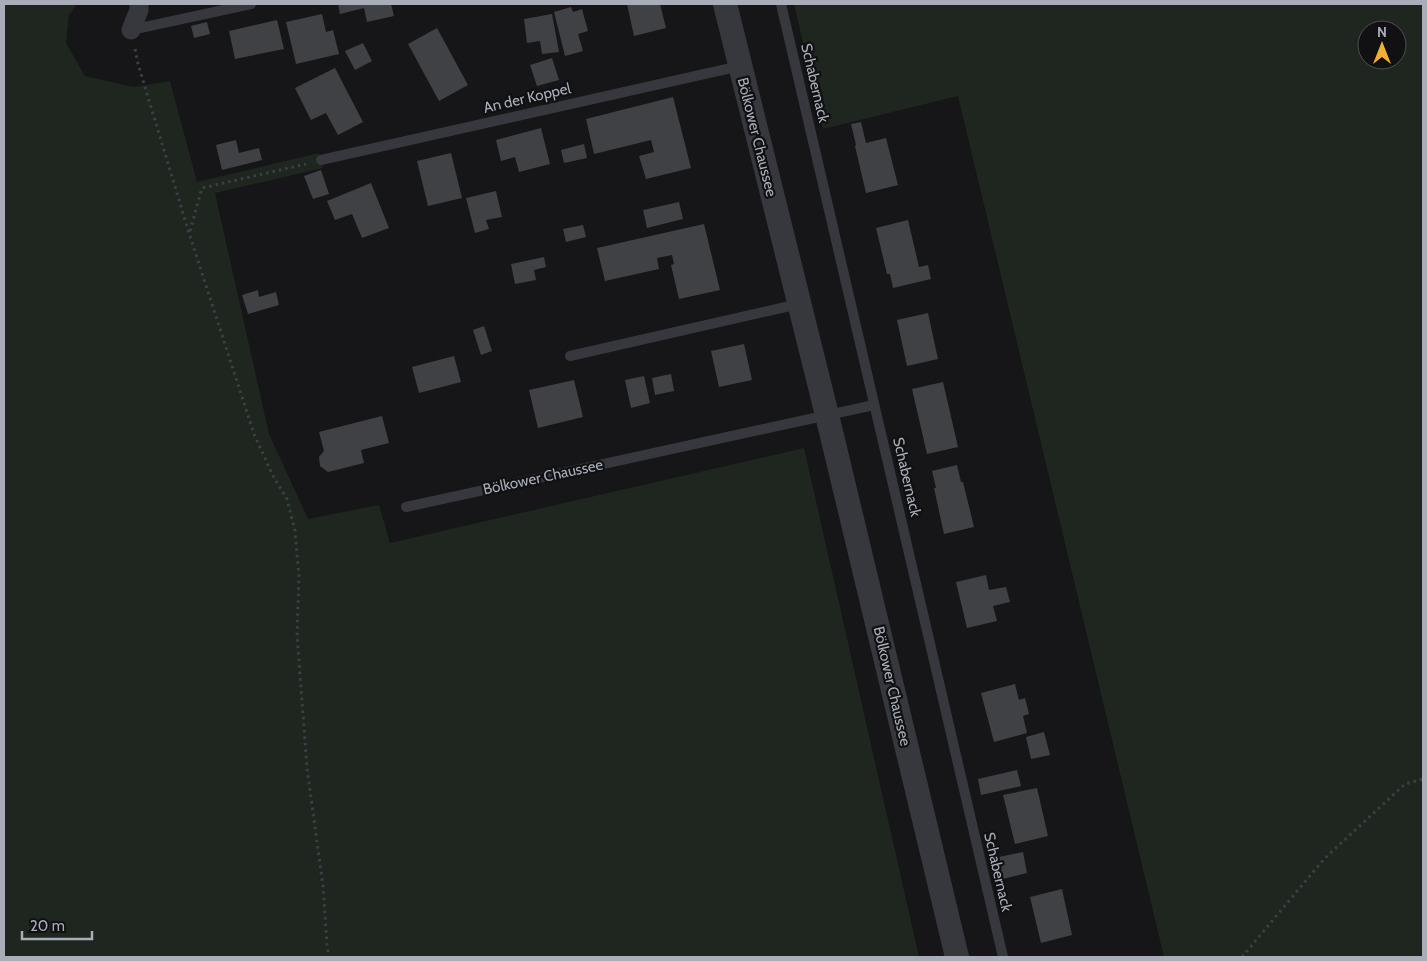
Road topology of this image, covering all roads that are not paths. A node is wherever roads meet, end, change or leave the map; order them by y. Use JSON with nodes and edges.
{"nodes":[{"id":1,"x":139,"y":4,"type":"edge"},
{"id":2,"x":251,"y":4,"type":"edge"},
{"id":3,"x":725,"y":4,"type":"edge"},
{"id":4,"x":781,"y":4,"type":"edge"},
{"id":5,"x":131,"y":30,"type":"joint"},
{"id":6,"x":740,"y":66,"type":"junction"},
{"id":7,"x":321,"y":160,"type":"road end"},
{"id":8,"x":799,"y":304,"type":"junction"},
{"id":9,"x":570,"y":356,"type":"dead end"},
{"id":10,"x":874,"y":404,"type":"junction"},
{"id":11,"x":827,"y":415,"type":"junction"},
{"id":12,"x":406,"y":507,"type":"dead end"},
{"id":13,"x":957,"y":957,"type":"edge"},
{"id":14,"x":1003,"y":957,"type":"edge"}],
"edges":[{"from":1,"to":5,"type":"street"},
{"from":2,"to":5,"type":"lane"},
{"from":3,"to":6,"type":"street","name":"Bölkower Chaussee"},
{"from":4,"to":10,"type":"lane","name":"Schabernack"},
{"from":6,"to":7,"type":"lane","name":"An der Koppel"},
{"from":6,"to":8,"type":"street","name":"Bölkower Chaussee"},
{"from":8,"to":9,"type":"lane"},
{"from":8,"to":11,"type":"street","name":"Bölkower Chaussee"},
{"from":10,"to":11,"type":"lane","name":"Bölkower Chaussee"},
{"from":10,"to":14,"type":"lane","name":"Schabernack"},
{"from":11,"to":12,"type":"lane","name":"Bölkower Chaussee"},
{"from":11,"to":13,"type":"street","name":"Bölkower Chaussee"}]}
